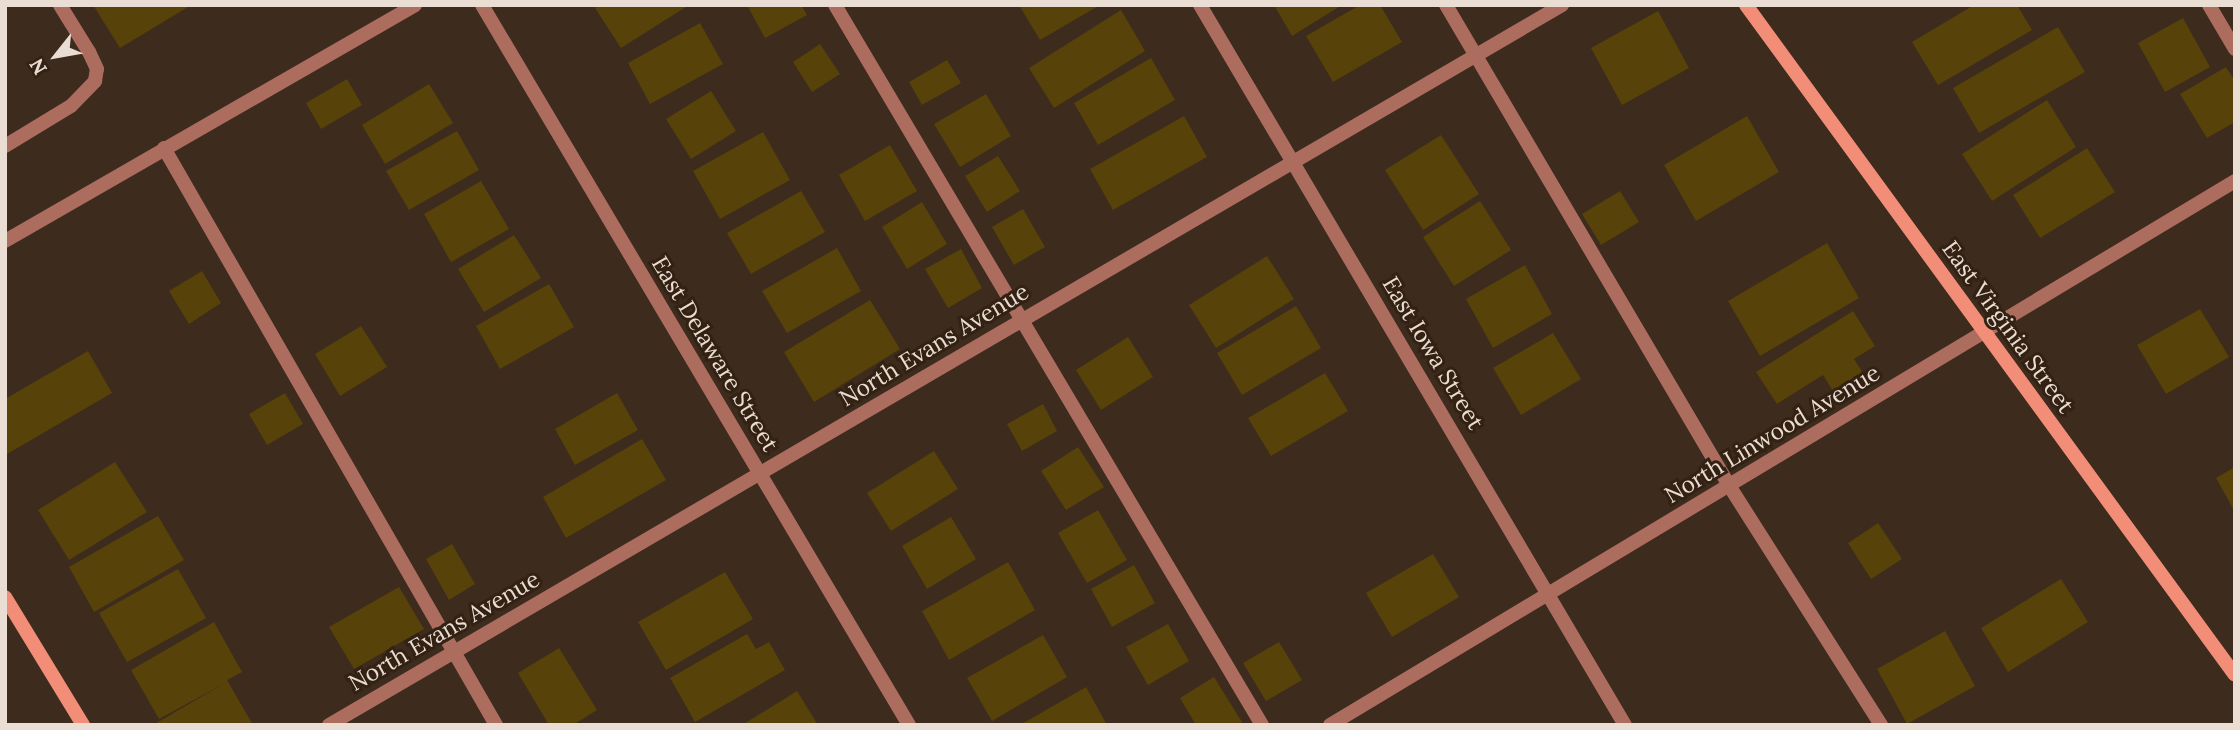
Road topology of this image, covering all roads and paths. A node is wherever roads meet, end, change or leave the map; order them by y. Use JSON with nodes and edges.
{"nodes":[{"id":1,"x":60,"y":5,"type":"edge"},
{"id":2,"x":415,"y":5,"type":"edge"},
{"id":3,"x":482,"y":5,"type":"edge"},
{"id":4,"x":835,"y":5,"type":"edge"},
{"id":5,"x":1200,"y":5,"type":"edge"},
{"id":6,"x":1446,"y":5,"type":"edge"},
{"id":7,"x":1562,"y":5,"type":"edge"},
{"id":8,"x":1746,"y":5,"type":"edge"},
{"id":9,"x":2208,"y":5,"type":"edge"},
{"id":10,"x":2235,"y":49,"type":"edge"},
{"id":11,"x":1477,"y":54,"type":"junction"},
{"id":12,"x":5,"y":146,"type":"edge"},
{"id":13,"x":164,"y":148,"type":"junction"},
{"id":14,"x":1292,"y":160,"type":"junction"},
{"id":15,"x":2235,"y":181,"type":"edge"},
{"id":16,"x":5,"y":241,"type":"edge"},
{"id":17,"x":1019,"y":321,"type":"junction"},
{"id":18,"x":1984,"y":332,"type":"junction"},
{"id":19,"x":760,"y":474,"type":"junction"},
{"id":20,"x":1730,"y":487,"type":"junction"},
{"id":21,"x":1550,"y":594,"type":"junction"},
{"id":22,"x":5,"y":597,"type":"edge"},
{"id":23,"x":453,"y":653,"type":"junction"},
{"id":24,"x":2235,"y":675,"type":"edge"},
{"id":25,"x":83,"y":725,"type":"edge"},
{"id":26,"x":329,"y":725,"type":"edge"},
{"id":27,"x":496,"y":725,"type":"edge"},
{"id":28,"x":909,"y":725,"type":"edge"},
{"id":29,"x":1262,"y":725,"type":"edge"},
{"id":30,"x":1330,"y":725,"type":"edge"},
{"id":31,"x":1625,"y":725,"type":"edge"},
{"id":32,"x":1881,"y":725,"type":"edge"}],
"edges":[{"from":1,"to":12,"type":"street"},
{"from":2,"to":13,"type":"street"},
{"from":3,"to":19,"type":"street","name":"East Delaware Street"},
{"from":4,"to":17,"type":"street"},
{"from":5,"to":14,"type":"street","name":"East Iowa Street"},
{"from":6,"to":11,"type":"street"},
{"from":7,"to":11,"type":"street","name":"North Evans Avenue"},
{"from":8,"to":18,"type":"main road","name":"East Virginia Street"},
{"from":9,"to":10,"type":"street"},
{"from":11,"to":14,"type":"street","name":"North Evans Avenue"},
{"from":11,"to":20,"type":"street"},
{"from":13,"to":16,"type":"street"},
{"from":13,"to":23,"type":"street"},
{"from":14,"to":17,"type":"street","name":"North Evans Avenue"},
{"from":14,"to":21,"type":"street","name":"East Iowa Street"},
{"from":15,"to":18,"type":"street","name":"North Linwood Avenue"},
{"from":17,"to":19,"type":"street","name":"North Evans Avenue"},
{"from":17,"to":29,"type":"street"},
{"from":18,"to":20,"type":"street","name":"North Linwood Avenue"},
{"from":18,"to":24,"type":"main road","name":"East Virginia Street"},
{"from":19,"to":23,"type":"street","name":"North Evans Avenue"},
{"from":19,"to":28,"type":"street","name":"East Delaware Street"},
{"from":20,"to":21,"type":"street","name":"North Linwood Avenue"},
{"from":20,"to":32,"type":"street"},
{"from":21,"to":30,"type":"street","name":"North Linwood Avenue"},
{"from":21,"to":31,"type":"street","name":"East Iowa Street"},
{"from":22,"to":25,"type":"main road"},
{"from":23,"to":26,"type":"street","name":"North Evans Avenue"},
{"from":23,"to":27,"type":"street"}]}
